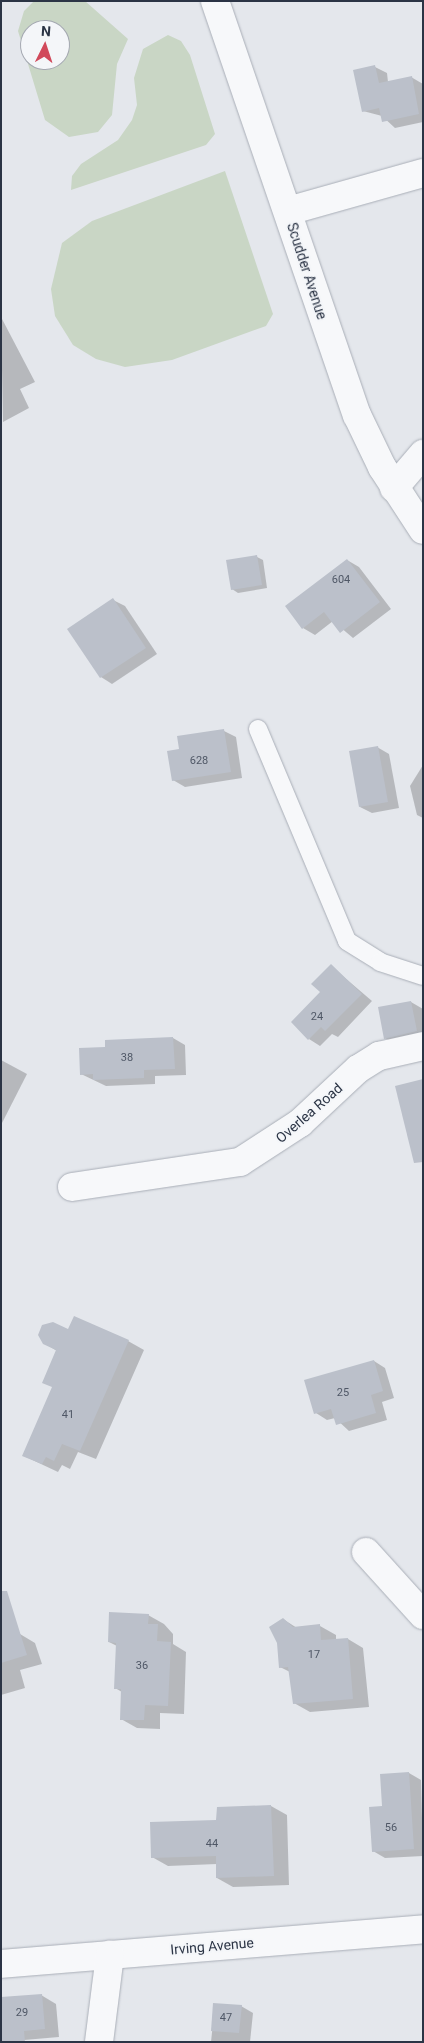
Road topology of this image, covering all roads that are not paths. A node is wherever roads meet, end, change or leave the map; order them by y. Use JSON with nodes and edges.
{"nodes":[{"id":1,"x":215,"y":1,"type":"edge"},
{"id":2,"x":423,"y":173,"type":"edge"},
{"id":3,"x":288,"y":212,"type":"junction"},
{"id":4,"x":423,"y":454,"type":"edge"},
{"id":5,"x":394,"y":488,"type":"junction"},
{"id":6,"x":423,"y":530,"type":"edge"},
{"id":7,"x":258,"y":729,"type":"dead end"},
{"id":8,"x":423,"y":976,"type":"edge"},
{"id":9,"x":423,"y":1046,"type":"edge"},
{"id":10,"x":72,"y":1187,"type":"dead end"},
{"id":11,"x":366,"y":1552,"type":"dead end"},
{"id":12,"x":423,"y":1615,"type":"edge"},
{"id":13,"x":423,"y":1928,"type":"edge"},
{"id":14,"x":110,"y":1955,"type":"junction"},
{"id":15,"x":1,"y":1964,"type":"edge"},
{"id":16,"x":99,"y":2042,"type":"edge"}],
"edges":[{"from":1,"to":3,"type":"street","name":"Scudder Avenue"},
{"from":2,"to":3,"type":"street"},
{"from":3,"to":5,"type":"street","name":"Scudder Avenue"},
{"from":4,"to":5,"type":"street"},
{"from":5,"to":6,"type":"street","name":"Scudder Avenue"},
{"from":7,"to":8,"type":"lane"},
{"from":9,"to":10,"type":"street","name":"Overlea Road"},
{"from":11,"to":12,"type":"street"},
{"from":13,"to":14,"type":"street","name":"Irving Avenue"},
{"from":14,"to":15,"type":"street","name":"Irving Avenue"},
{"from":14,"to":16,"type":"street"}]}
